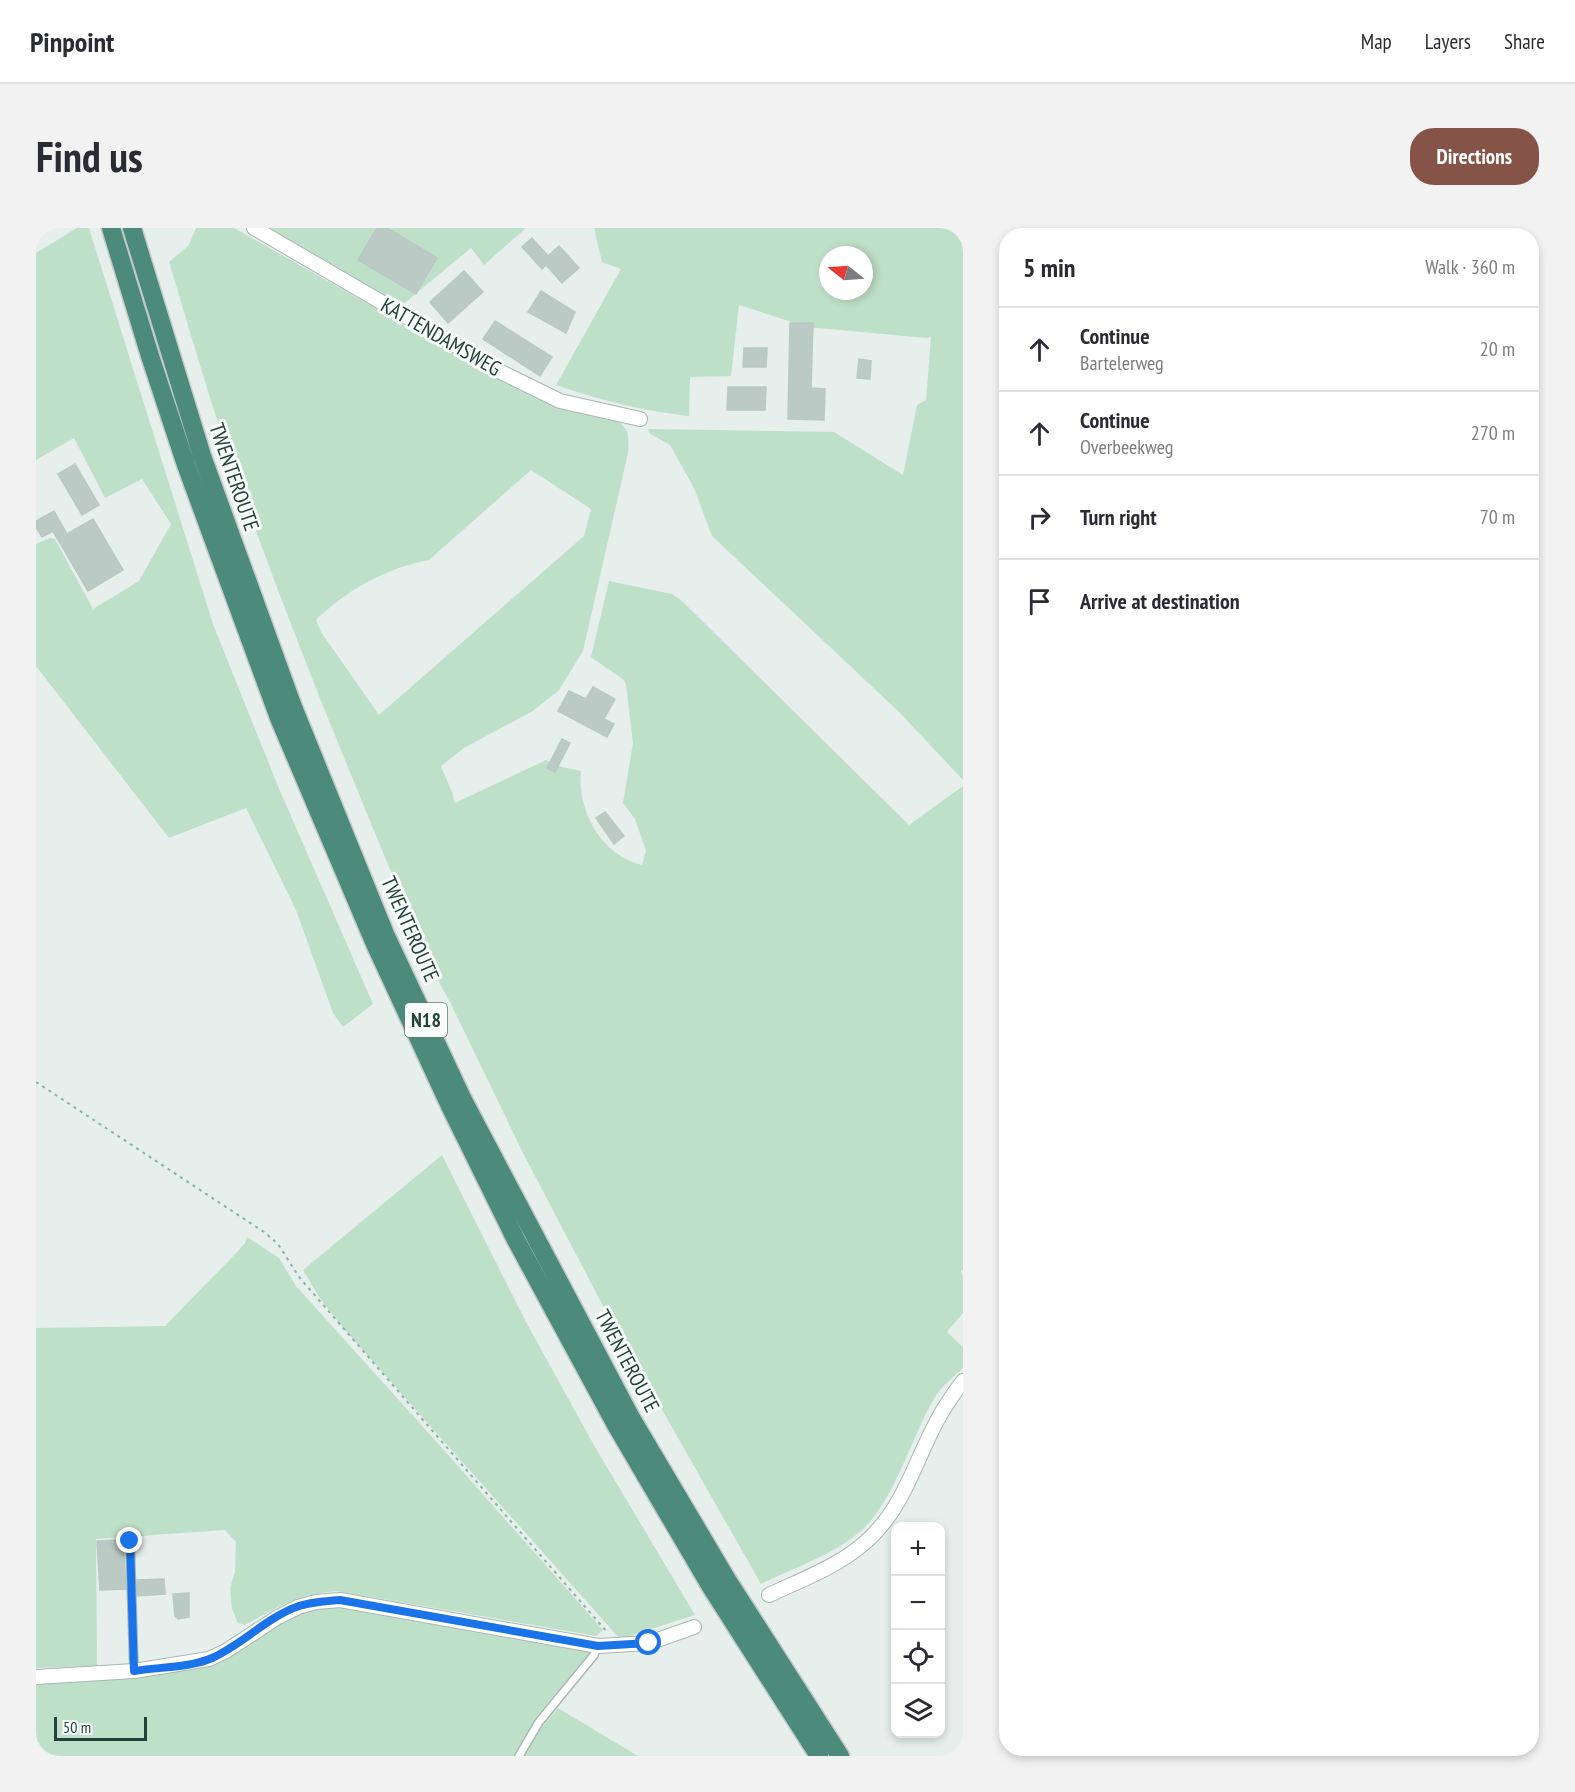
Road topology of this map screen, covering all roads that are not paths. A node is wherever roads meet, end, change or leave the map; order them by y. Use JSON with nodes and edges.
{"nodes":[{"id":1,"x":111,"y":228,"type":"edge"},
{"id":2,"x":132,"y":228,"type":"edge"},
{"id":3,"x":254,"y":228,"type":"edge"},
{"id":4,"x":640,"y":419,"type":"dead end"},
{"id":5,"x":963,"y":1381,"type":"edge"},
{"id":6,"x":130,"y":1541,"type":"dead end"},
{"id":7,"x":769,"y":1595,"type":"dead end"},
{"id":8,"x":694,"y":1627,"type":"dead end"},
{"id":9,"x":604,"y":1646,"type":"junction"},
{"id":10,"x":134,"y":1671,"type":"junction"},
{"id":11,"x":36,"y":1677,"type":"edge"},
{"id":12,"x":519,"y":1756,"type":"edge"},
{"id":13,"x":819,"y":1756,"type":"edge"},
{"id":14,"x":840,"y":1756,"type":"edge"}],
"edges":[{"from":1,"to":13,"type":"highway","name":"TWENTEROUTE","number":"N18"},
{"from":2,"to":14,"type":"highway","name":"TWENTEROUTE","number":"N18"},
{"from":3,"to":4,"type":"street","name":"KATTENDAMSWEG"},
{"from":5,"to":7,"type":"street"},
{"from":6,"to":10,"type":"lane"},
{"from":8,"to":9,"type":"street"},
{"from":9,"to":10,"type":"street"},
{"from":9,"to":12,"type":"lane"},
{"from":10,"to":11,"type":"street"}]}
